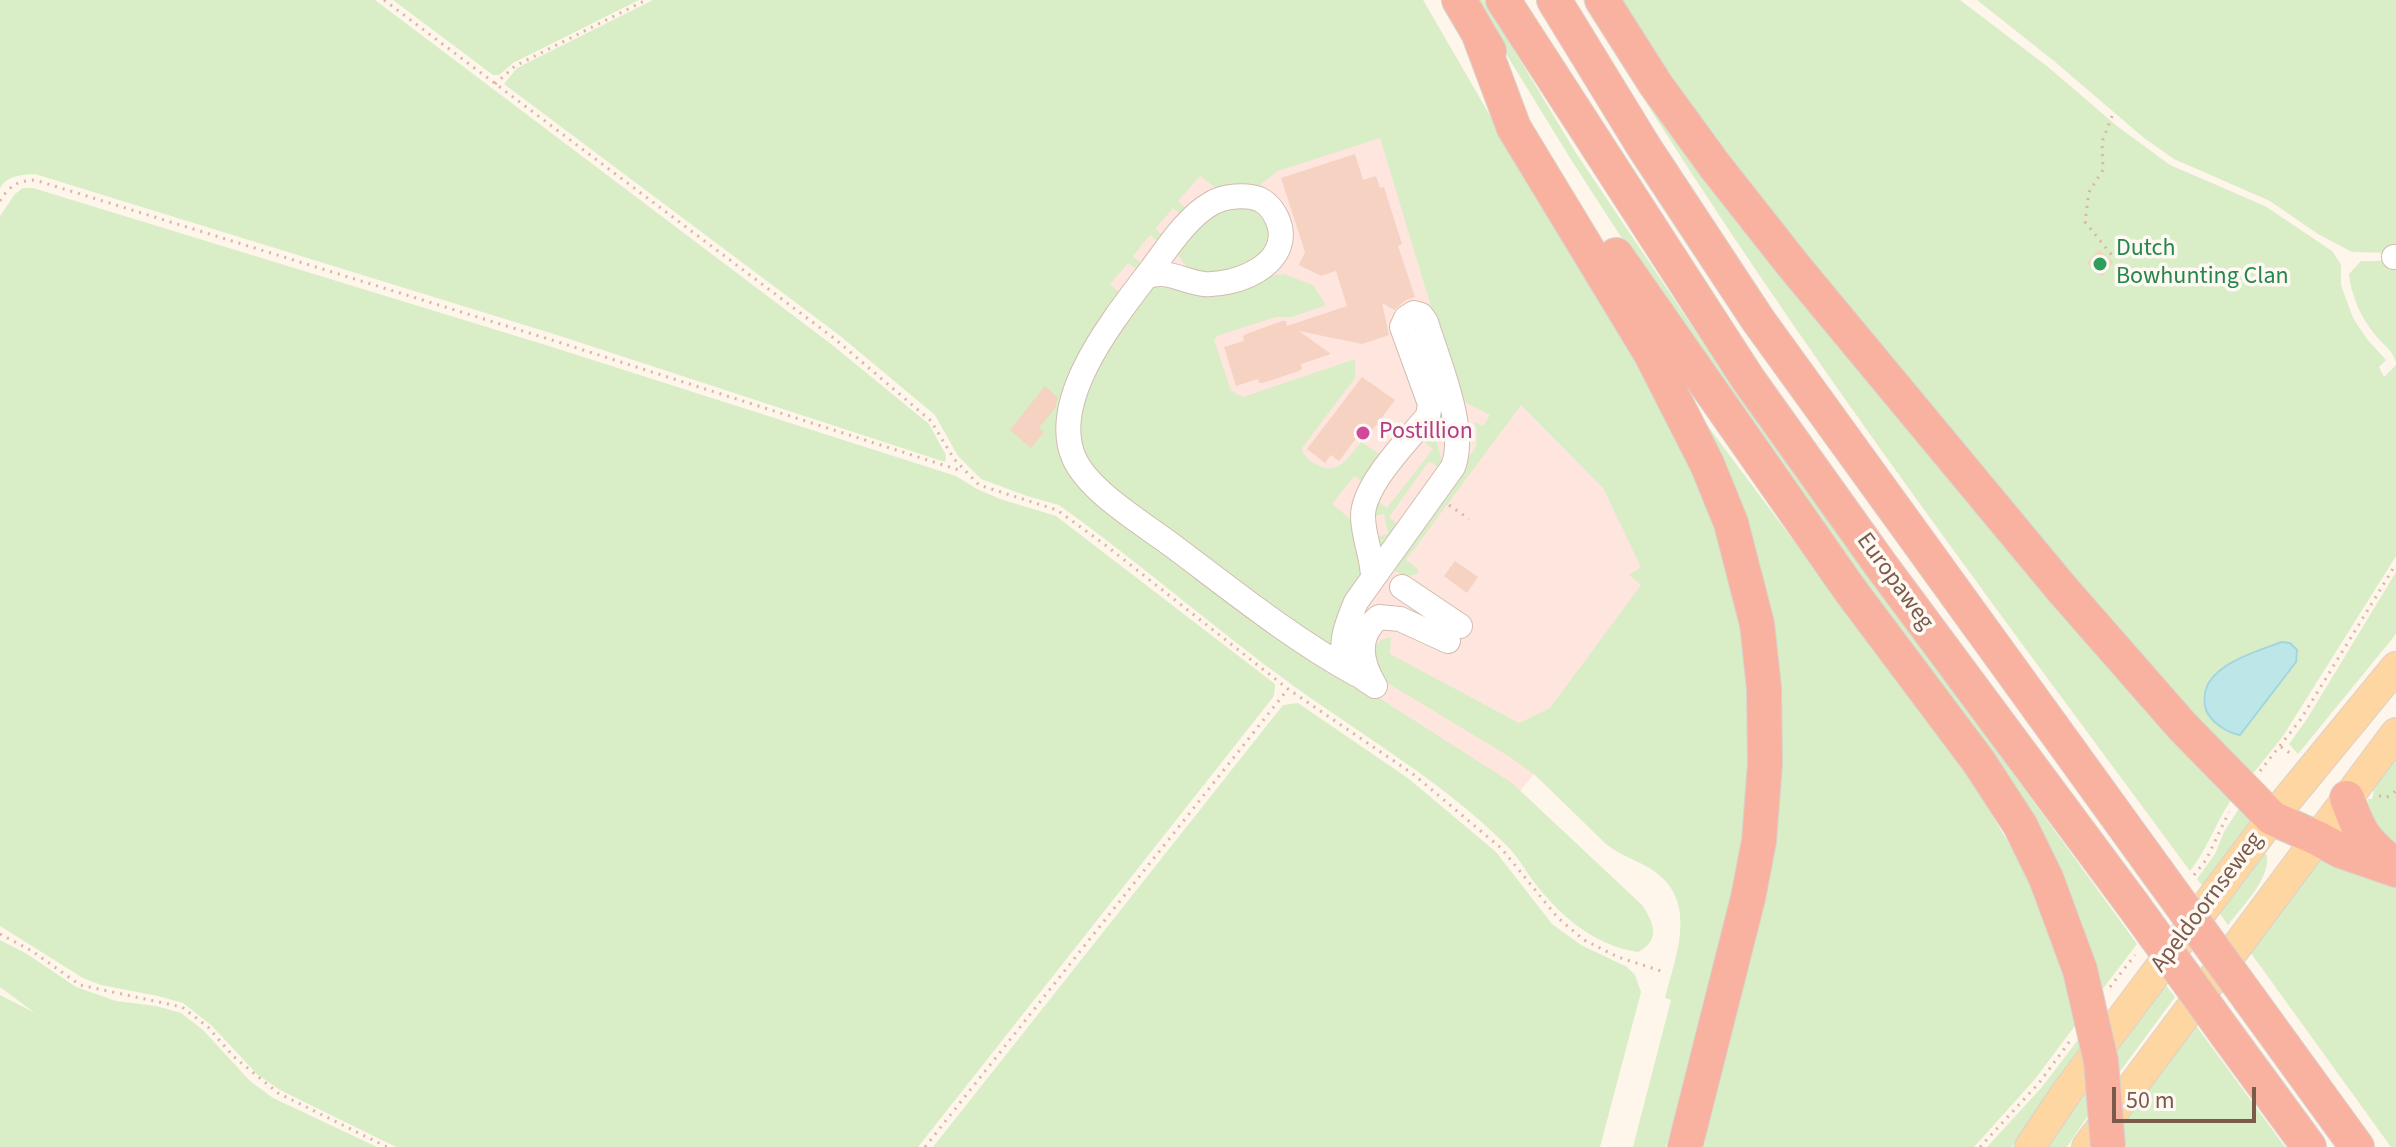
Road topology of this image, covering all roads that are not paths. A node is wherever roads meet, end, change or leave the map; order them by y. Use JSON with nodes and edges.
{"nodes":[{"id":1,"x":1459,"y":0,"type":"edge"},
{"id":2,"x":1503,"y":0,"type":"edge"},
{"id":3,"x":1554,"y":0,"type":"edge"},
{"id":4,"x":1602,"y":0,"type":"edge"},
{"id":5,"x":1478,"y":32,"type":"junction"},
{"id":6,"x":1146,"y":277,"type":"junction"},
{"id":7,"x":1428,"y":416,"type":"junction"},
{"id":8,"x":1455,"y":423,"type":"junction"},
{"id":9,"x":1426,"y":580,"type":"dead end"},
{"id":10,"x":1370,"y":584,"type":"junction"},
{"id":11,"x":1402,"y":587,"type":"junction"},
{"id":12,"x":2396,"y":667,"type":"edge"},
{"id":13,"x":1366,"y":680,"type":"junction"},
{"id":14,"x":2396,"y":733,"type":"edge"},
{"id":15,"x":2347,"y":798,"type":"junction"},
{"id":16,"x":2272,"y":818,"type":"junction"},
{"id":17,"x":2317,"y":838,"type":"junction"},
{"id":18,"x":2396,"y":868,"type":"edge"},
{"id":19,"x":2354,"y":1142,"type":"edge"},
{"id":20,"x":1685,"y":1147,"type":"edge"},
{"id":21,"x":2030,"y":1147,"type":"edge"},
{"id":22,"x":2087,"y":1147,"type":"edge"},
{"id":23,"x":2108,"y":1147,"type":"edge"},
{"id":24,"x":2309,"y":1147,"type":"edge"}],
"edges":[{"from":1,"to":5,"type":"highway"},
{"from":2,"to":24,"type":"highway","name":"Europaweg","bridge":true},
{"from":3,"to":19,"type":"highway","name":"Europaweg","bridge":true},
{"from":4,"to":16,"type":"highway"},
{"from":5,"to":20,"type":"highway"},
{"from":5,"to":23,"type":"highway","bridge":true},
{"from":6,"to":6,"type":"lane"},
{"from":6,"to":13,"type":"lane"},
{"from":7,"to":8,"type":"lane"},
{"from":7,"to":8,"type":"lane"},
{"from":7,"to":10,"type":"lane"},
{"from":8,"to":10,"type":"lane"},
{"from":9,"to":11,"type":"lane"},
{"from":10,"to":11,"type":"lane"},
{"from":10,"to":13,"type":"lane"},
{"from":11,"to":13,"type":"lane"},
{"from":12,"to":16,"type":"main road","name":"Apeldoornseweg"},
{"from":14,"to":15,"type":"main road","name":"Apeldoornseweg"},
{"from":15,"to":17,"type":"main road","name":"Apeldoornseweg"},
{"from":15,"to":18,"type":"highway"},
{"from":16,"to":17,"type":"highway"},
{"from":16,"to":21,"type":"main road","name":"Apeldoornseweg"},
{"from":17,"to":18,"type":"highway"},
{"from":17,"to":22,"type":"main road","name":"Apeldoornseweg"}]}
